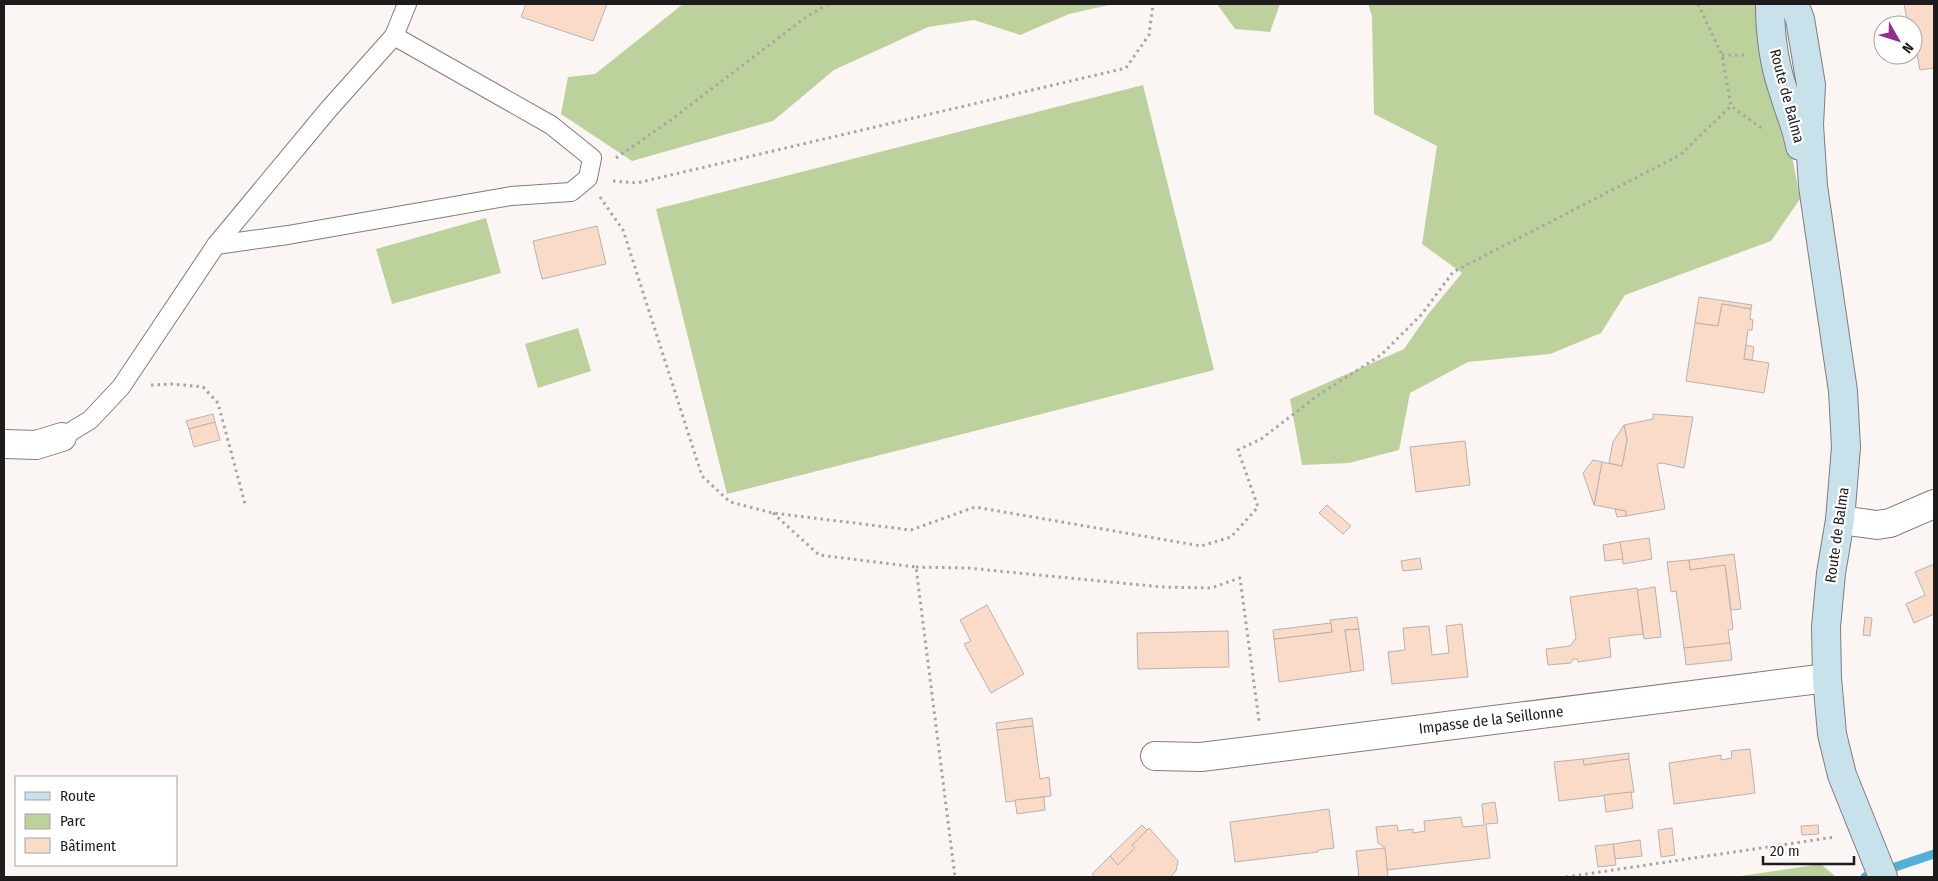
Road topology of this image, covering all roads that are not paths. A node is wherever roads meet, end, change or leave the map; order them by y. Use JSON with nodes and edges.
{"nodes":[{"id":1,"x":406,"y":4,"type":"edge"},
{"id":2,"x":1770,"y":4,"type":"edge"},
{"id":3,"x":1794,"y":4,"type":"edge"},
{"id":4,"x":394,"y":36,"type":"junction"},
{"id":5,"x":1813,"y":186,"type":"junction"},
{"id":6,"x":216,"y":245,"type":"junction"},
{"id":7,"x":62,"y":437,"type":"joint"},
{"id":8,"x":4,"y":444,"type":"edge"},
{"id":9,"x":1934,"y":504,"type":"edge"},
{"id":10,"x":1840,"y":520,"type":"junction"},
{"id":11,"x":1827,"y":678,"type":"junction"},
{"id":12,"x":1155,"y":756,"type":"dead end"},
{"id":13,"x":1883,"y":877,"type":"edge"}],
"edges":[{"from":1,"to":4,"type":"lane"},
{"from":2,"to":5,"type":"street","name":"Route de Balma"},
{"from":3,"to":5,"type":"street","name":"Route de Balma"},
{"from":4,"to":6,"type":"lane"},
{"from":4,"to":6,"type":"lane"},
{"from":5,"to":10,"type":"street","name":"Route de Balma"},
{"from":6,"to":7,"type":"lane"},
{"from":7,"to":8,"type":"street"},
{"from":9,"to":10,"type":"street"},
{"from":10,"to":11,"type":"street","name":"Route de Balma"},
{"from":11,"to":12,"type":"street","name":"Impasse de la Seillonne"},
{"from":11,"to":13,"type":"street","name":"Route de Balma"}]}
